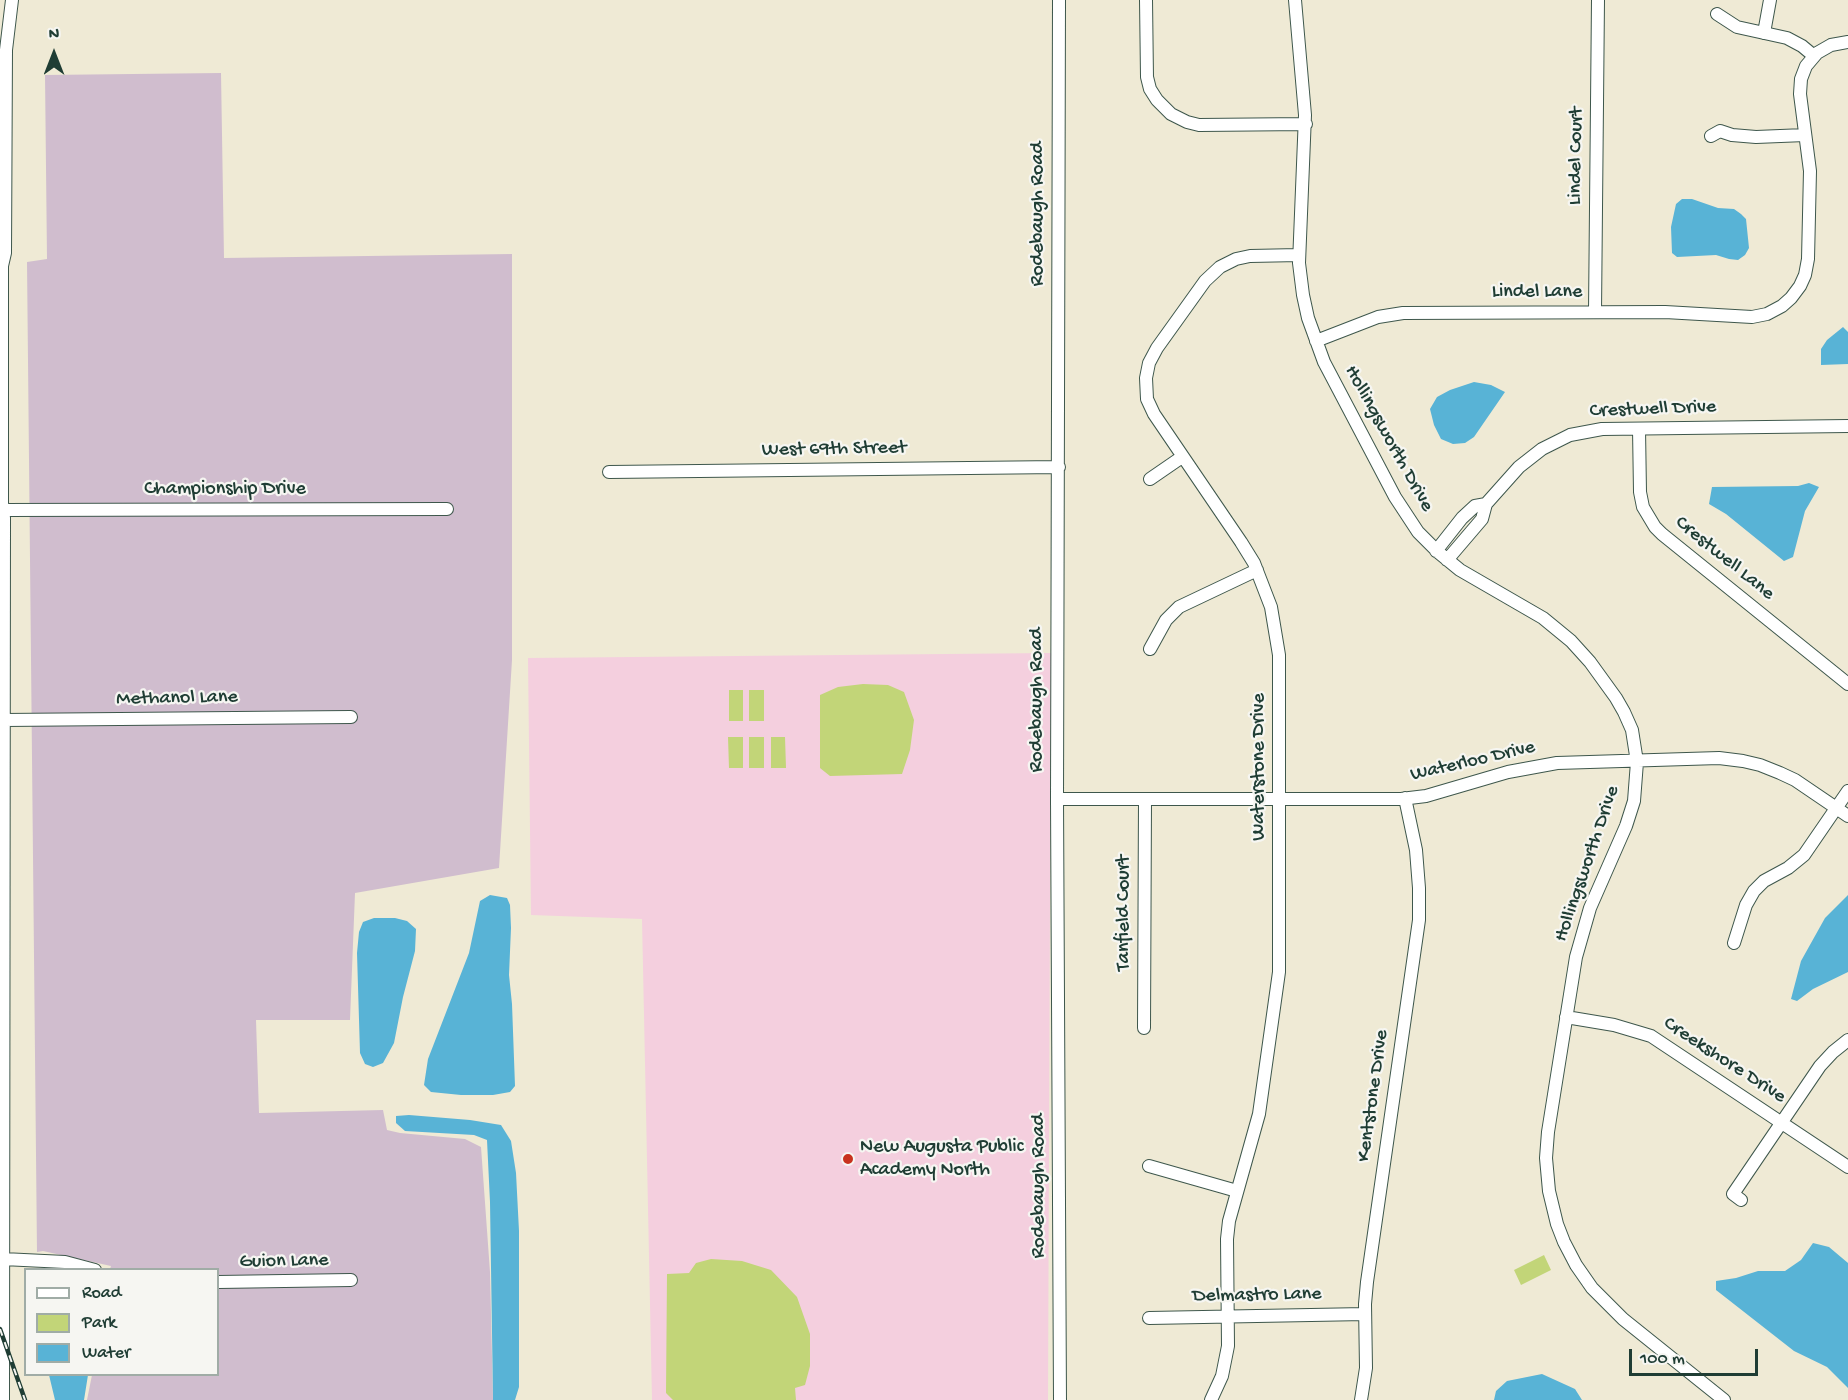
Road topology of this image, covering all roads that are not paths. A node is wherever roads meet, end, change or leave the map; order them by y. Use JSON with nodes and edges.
{"nodes":[{"id":1,"x":12,"y":0,"type":"edge"},
{"id":2,"x":1059,"y":0,"type":"edge"},
{"id":3,"x":1146,"y":0,"type":"edge"},
{"id":4,"x":1294,"y":0,"type":"edge"},
{"id":5,"x":1598,"y":0,"type":"edge"},
{"id":6,"x":1770,"y":0,"type":"edge"},
{"id":7,"x":1717,"y":14,"type":"dead end"},
{"id":8,"x":1764,"y":33,"type":"junction"},
{"id":9,"x":1848,"y":42,"type":"edge"},
{"id":10,"x":1814,"y":56,"type":"junction"},
{"id":11,"x":1306,"y":124,"type":"junction"},
{"id":12,"x":1805,"y":135,"type":"junction"},
{"id":13,"x":1711,"y":136,"type":"dead end"},
{"id":14,"x":1299,"y":255,"type":"junction"},
{"id":15,"x":1595,"y":312,"type":"junction"},
{"id":16,"x":1316,"y":341,"type":"junction"},
{"id":17,"x":1848,"y":426,"type":"edge"},
{"id":18,"x":1639,"y":429,"type":"junction"},
{"id":19,"x":1182,"y":457,"type":"junction"},
{"id":20,"x":1059,"y":467,"type":"junction"},
{"id":21,"x":609,"y":472,"type":"dead end"},
{"id":22,"x":1150,"y":479,"type":"dead end"},
{"id":23,"x":1486,"y":504,"type":"junction"},
{"id":24,"x":447,"y":509,"type":"dead end"},
{"id":25,"x":3,"y":510,"type":"junction"},
{"id":26,"x":1436,"y":551,"type":"junction"},
{"id":27,"x":1447,"y":560,"type":"junction"},
{"id":28,"x":1257,"y":570,"type":"junction"},
{"id":29,"x":1150,"y":649,"type":"dead end"},
{"id":30,"x":1848,"y":684,"type":"edge"},
{"id":31,"x":351,"y":717,"type":"dead end"},
{"id":32,"x":4,"y":720,"type":"junction"},
{"id":33,"x":1637,"y":762,"type":"junction"},
{"id":34,"x":1848,"y":791,"type":"edge"},
{"id":35,"x":1405,"y":798,"type":"junction"},
{"id":36,"x":1057,"y":799,"type":"junction"},
{"id":37,"x":1145,"y":799,"type":"junction"},
{"id":38,"x":1279,"y":799,"type":"junction"},
{"id":39,"x":1836,"y":809,"type":"junction"},
{"id":40,"x":1848,"y":816,"type":"edge"},
{"id":41,"x":1734,"y":943,"type":"dead end"},
{"id":42,"x":1566,"y":1017,"type":"junction"},
{"id":43,"x":1144,"y":1028,"type":"dead end"},
{"id":44,"x":1848,"y":1040,"type":"edge"},
{"id":45,"x":1782,"y":1122,"type":"junction"},
{"id":46,"x":1149,"y":1166,"type":"dead end"},
{"id":47,"x":1848,"y":1167,"type":"edge"},
{"id":48,"x":1237,"y":1191,"type":"junction"},
{"id":49,"x":1741,"y":1200,"type":"dead end"},
{"id":50,"x":3,"y":1259,"type":"junction"},
{"id":51,"x":91,"y":1268,"type":"edge"},
{"id":52,"x":351,"y":1280,"type":"dead end"},
{"id":53,"x":219,"y":1282,"type":"edge"},
{"id":54,"x":1365,"y":1314,"type":"junction"},
{"id":55,"x":1228,"y":1316,"type":"junction"},
{"id":56,"x":1149,"y":1318,"type":"dead end"},
{"id":57,"x":3,"y":1400,"type":"edge"},
{"id":58,"x":1060,"y":1400,"type":"edge"},
{"id":59,"x":1211,"y":1400,"type":"edge"},
{"id":60,"x":1361,"y":1400,"type":"edge"},
{"id":61,"x":1724,"y":1400,"type":"edge"}],
"edges":[{"from":1,"to":25,"type":"street"},
{"from":2,"to":20,"type":"street","name":"Rodebaugh Road"},
{"from":3,"to":11,"type":"street"},
{"from":4,"to":11,"type":"street","name":"Hollingsworth Drive"},
{"from":5,"to":15,"type":"street","name":"Lindel Court"},
{"from":6,"to":8,"type":"street"},
{"from":7,"to":8,"type":"street"},
{"from":8,"to":10,"type":"street"},
{"from":9,"to":10,"type":"street"},
{"from":10,"to":12,"type":"street"},
{"from":11,"to":14,"type":"street","name":"Hollingsworth Drive"},
{"from":12,"to":13,"type":"street"},
{"from":12,"to":15,"type":"street","name":"Lindel Lane"},
{"from":14,"to":16,"type":"street","name":"Hollingsworth Drive"},
{"from":14,"to":19,"type":"street","name":"Waterstone Drive"},
{"from":15,"to":16,"type":"street","name":"Lindel Lane"},
{"from":16,"to":26,"type":"street","name":"Hollingsworth Drive"},
{"from":17,"to":18,"type":"street","name":"Crestwell Drive"},
{"from":18,"to":23,"type":"street","name":"Crestwell Drive"},
{"from":18,"to":30,"type":"street","name":"Crestwell Lane"},
{"from":19,"to":22,"type":"street"},
{"from":19,"to":28,"type":"street","name":"Waterstone Drive"},
{"from":20,"to":21,"type":"street","name":"West 69th Street"},
{"from":20,"to":36,"type":"street","name":"Rodebaugh Road"},
{"from":23,"to":26,"type":"street","name":"Crestwell Drive"},
{"from":23,"to":27,"type":"street","name":"Crestwell Drive"},
{"from":24,"to":25,"type":"street","name":"Championship Drive"},
{"from":25,"to":32,"type":"street"},
{"from":26,"to":27,"type":"street","name":"Hollingsworth Drive"},
{"from":27,"to":33,"type":"street","name":"Hollingsworth Drive"},
{"from":28,"to":29,"type":"street"},
{"from":28,"to":38,"type":"street","name":"Waterstone Drive"},
{"from":31,"to":32,"type":"street","name":"Methanol Lane"},
{"from":32,"to":50,"type":"street"},
{"from":33,"to":35,"type":"street","name":"Waterloo Drive"},
{"from":33,"to":39,"type":"street","name":"Waterloo Drive"},
{"from":33,"to":42,"type":"street","name":"Hollingsworth Drive"},
{"from":34,"to":39,"type":"street"},
{"from":35,"to":38,"type":"street","name":"Waterloo Drive"},
{"from":35,"to":54,"type":"street","name":"Kentstone Drive"},
{"from":36,"to":37,"type":"street","name":"Waterloo Drive"},
{"from":36,"to":58,"type":"street","name":"Rodebaugh Road"},
{"from":37,"to":38,"type":"street","name":"Waterloo Drive"},
{"from":37,"to":43,"type":"street","name":"Tanfield Court"},
{"from":38,"to":48,"type":"street","name":"Waterstone Drive"},
{"from":39,"to":40,"type":"street","name":"Waterloo Drive"},
{"from":39,"to":41,"type":"street"},
{"from":42,"to":45,"type":"street","name":"Creekshore Drive"},
{"from":42,"to":61,"type":"street","name":"Hollingsworth Drive"},
{"from":44,"to":45,"type":"street"},
{"from":45,"to":47,"type":"street","name":"Creekshore Drive"},
{"from":45,"to":49,"type":"street"},
{"from":46,"to":48,"type":"street"},
{"from":48,"to":55,"type":"street","name":"Waterstone Drive"},
{"from":50,"to":51,"type":"street"},
{"from":50,"to":57,"type":"street"},
{"from":52,"to":53,"type":"street","name":"Guion Lane"},
{"from":54,"to":55,"type":"street","name":"Delmastro Lane"},
{"from":54,"to":60,"type":"street","name":"Kentstone Drive"},
{"from":55,"to":56,"type":"street","name":"Delmastro Lane"},
{"from":55,"to":59,"type":"street","name":"Waterstone Drive"}]}
